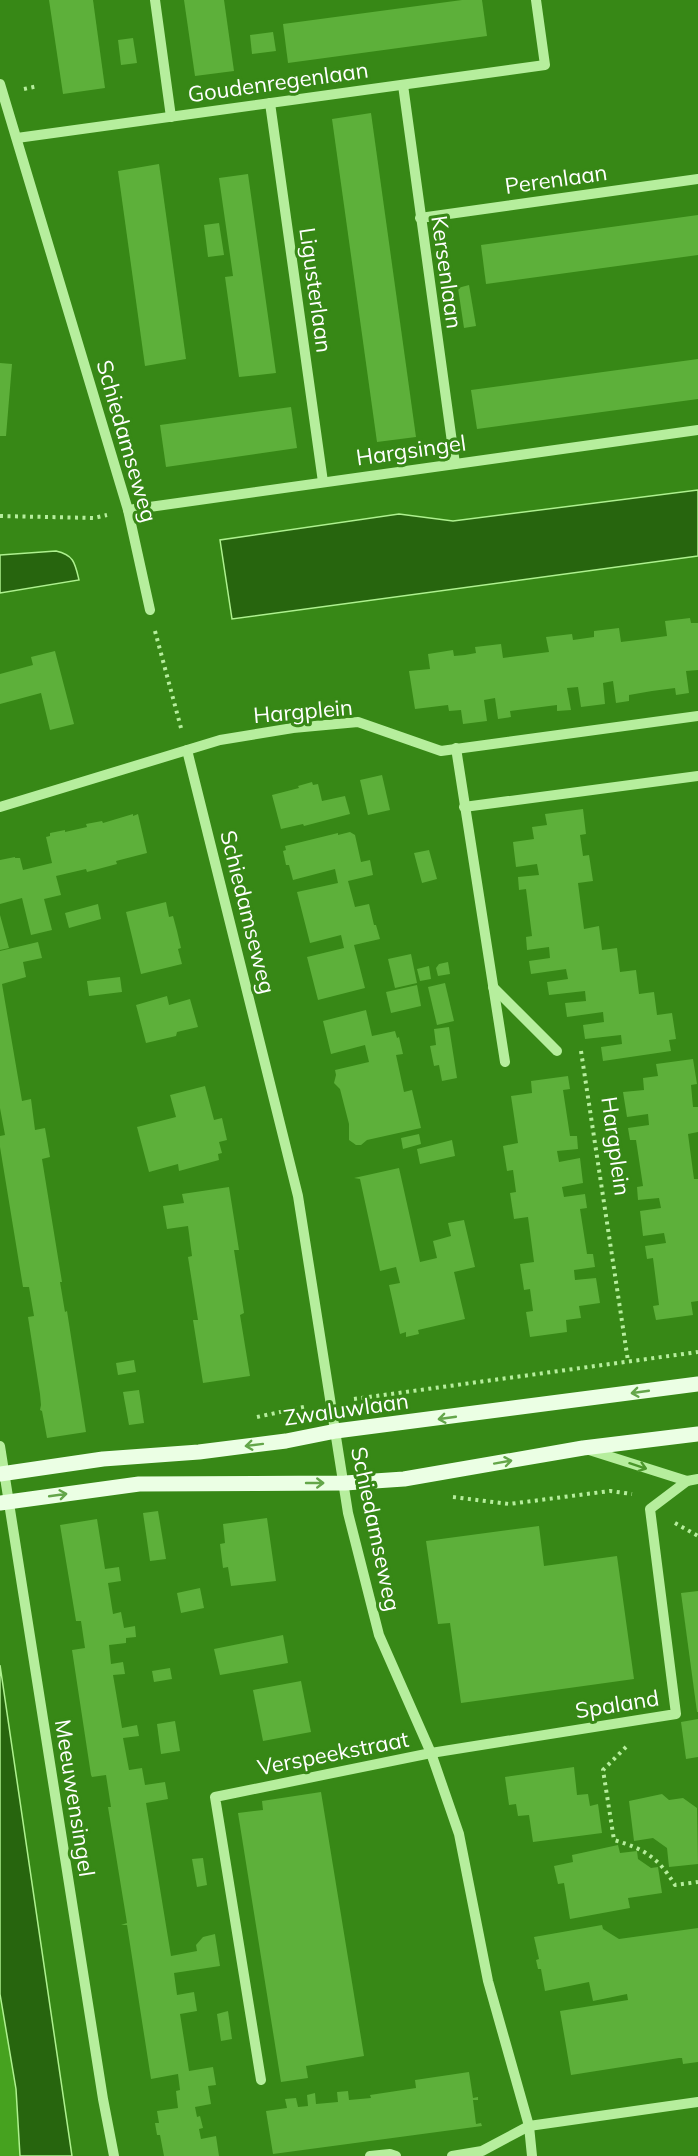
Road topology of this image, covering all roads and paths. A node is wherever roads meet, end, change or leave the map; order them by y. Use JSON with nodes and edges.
{"nodes":[{"id":1,"x":155,"y":0,"type":"edge"},
{"id":2,"x":536,"y":0,"type":"edge"},
{"id":3,"x":0,"y":84,"type":"edge"},
{"id":4,"x":403,"y":85,"type":"junction"},
{"id":5,"x":270,"y":103,"type":"junction"},
{"id":6,"x":171,"y":117,"type":"junction"},
{"id":7,"x":17,"y":138,"type":"junction"},
{"id":8,"x":698,"y":179,"type":"edge"},
{"id":9,"x":420,"y":218,"type":"junction"},
{"id":10,"x":698,"y":430,"type":"edge"},
{"id":11,"x":455,"y":464,"type":"junction"},
{"id":12,"x":323,"y":482,"type":"junction"},
{"id":13,"x":128,"y":510,"type":"junction"},
{"id":14,"x":0,"y":516,"type":"edge"},
{"id":15,"x":94,"y":518,"type":"dead end"},
{"id":16,"x":150,"y":610,"type":"joint"},
{"id":17,"x":698,"y":716,"type":"edge"},
{"id":18,"x":456,"y":748,"type":"junction"},
{"id":19,"x":187,"y":750,"type":"junction"},
{"id":20,"x":698,"y":776,"type":"edge"},
{"id":21,"x":0,"y":807,"type":"edge"},
{"id":22,"x":464,"y":807,"type":"junction"},
{"id":23,"x":492,"y":987,"type":"junction"},
{"id":24,"x":556,"y":1051,"type":"joint"},
{"id":25,"x":505,"y":1062,"type":"dead end"},
{"id":26,"x":628,"y":1361,"type":"dead end"},
{"id":27,"x":698,"y":1384,"type":"edge"},
{"id":28,"x":336,"y":1431,"type":"junction"},
{"id":29,"x":698,"y":1434,"type":"edge"},
{"id":30,"x":0,"y":1446,"type":"edge"},
{"id":31,"x":583,"y":1448,"type":"junction"},
{"id":32,"x":2,"y":1473,"type":"edge"},
{"id":33,"x":692,"y":1480,"type":"edge"},
{"id":34,"x":345,"y":1483,"type":"junction"},
{"id":35,"x":448,"y":1495,"type":"dead end"},
{"id":36,"x":4,"y":1503,"type":"edge"},
{"id":37,"x":650,"y":1509,"type":"junction"},
{"id":38,"x":698,"y":1536,"type":"edge"},
{"id":39,"x":623,"y":1722,"type":"junction"},
{"id":40,"x":431,"y":1753,"type":"junction"},
{"id":41,"x":698,"y":1882,"type":"edge"},
{"id":42,"x":261,"y":2080,"type":"dead end"},
{"id":43,"x":698,"y":2102,"type":"edge"},
{"id":44,"x":529,"y":2126,"type":"junction"},
{"id":45,"x":114,"y":2156,"type":"edge"},
{"id":46,"x":370,"y":2156,"type":"edge"},
{"id":47,"x":396,"y":2156,"type":"edge"},
{"id":48,"x":452,"y":2156,"type":"edge"},
{"id":49,"x":532,"y":2156,"type":"edge"}],
"edges":[{"from":1,"to":6,"type":"street"},
{"from":2,"to":4,"type":"street","name":"Goudenregenlaan"},
{"from":3,"to":7,"type":"street","name":"Schiedamseweg"},
{"from":4,"to":5,"type":"street","name":"Goudenregenlaan"},
{"from":4,"to":9,"type":"street","name":"Kersenlaan"},
{"from":5,"to":6,"type":"street","name":"Goudenregenlaan"},
{"from":5,"to":12,"type":"street","name":"Ligusterlaan"},
{"from":6,"to":7,"type":"street","name":"Goudenregenlaan"},
{"from":7,"to":13,"type":"street","name":"Schiedamseweg"},
{"from":8,"to":9,"type":"street","name":"Perenlaan"},
{"from":9,"to":11,"type":"street","name":"Kersenlaan"},
{"from":10,"to":11,"type":"street","name":"Hargsingel"},
{"from":11,"to":12,"type":"street","name":"Hargsingel"},
{"from":12,"to":13,"type":"street","name":"Hargsingel"},
{"from":13,"to":16,"type":"street","name":"Schiedamseweg"},
{"from":14,"to":15,"type":"path"},
{"from":16,"to":19,"type":"path"},
{"from":17,"to":18,"type":"street","name":"Hargplein"},
{"from":18,"to":19,"type":"street","name":"Hargplein"},
{"from":18,"to":22,"type":"street"},
{"from":19,"to":21,"type":"street"},
{"from":19,"to":28,"type":"street","name":"Schiedamseweg"},
{"from":20,"to":22,"type":"street"},
{"from":22,"to":23,"type":"street"},
{"from":23,"to":24,"type":"street"},
{"from":23,"to":25,"type":"street"},
{"from":24,"to":26,"type":"path","name":"Hargplein"},
{"from":27,"to":28,"type":"main road","name":"Zwaluwlaan","one_way":true},
{"from":28,"to":32,"type":"main road","name":"Zwaluwlaan","one_way":true},
{"from":28,"to":34,"type":"street","name":"Schiedamseweg"},
{"from":29,"to":31,"type":"main road"},
{"from":30,"to":32,"type":"street","name":"Meeuwensingel"},
{"from":31,"to":33,"type":"street","one_way":true},
{"from":34,"to":31,"type":"main road","one_way":true},
{"from":32,"to":36,"type":"street","name":"Meeuwensingel"},
{"from":33,"to":37,"type":"street"},
{"from":36,"to":34,"type":"main road","one_way":true},
{"from":34,"to":40,"type":"street","name":"Schiedamseweg"},
{"from":35,"to":37,"type":"path"},
{"from":36,"to":45,"type":"street","name":"Meeuwensingel"},
{"from":37,"to":38,"type":"path"},
{"from":37,"to":39,"type":"street","name":"Spaland"},
{"from":39,"to":40,"type":"street","name":"Spaland"},
{"from":39,"to":41,"type":"path"},
{"from":40,"to":42,"type":"street","name":"Verspeekstraat"},
{"from":40,"to":44,"type":"street","name":"Verspeekstraat"},
{"from":43,"to":44,"type":"street"},
{"from":44,"to":48,"type":"street"},
{"from":44,"to":49,"type":"street"},
{"from":46,"to":47,"type":"street"}]}
